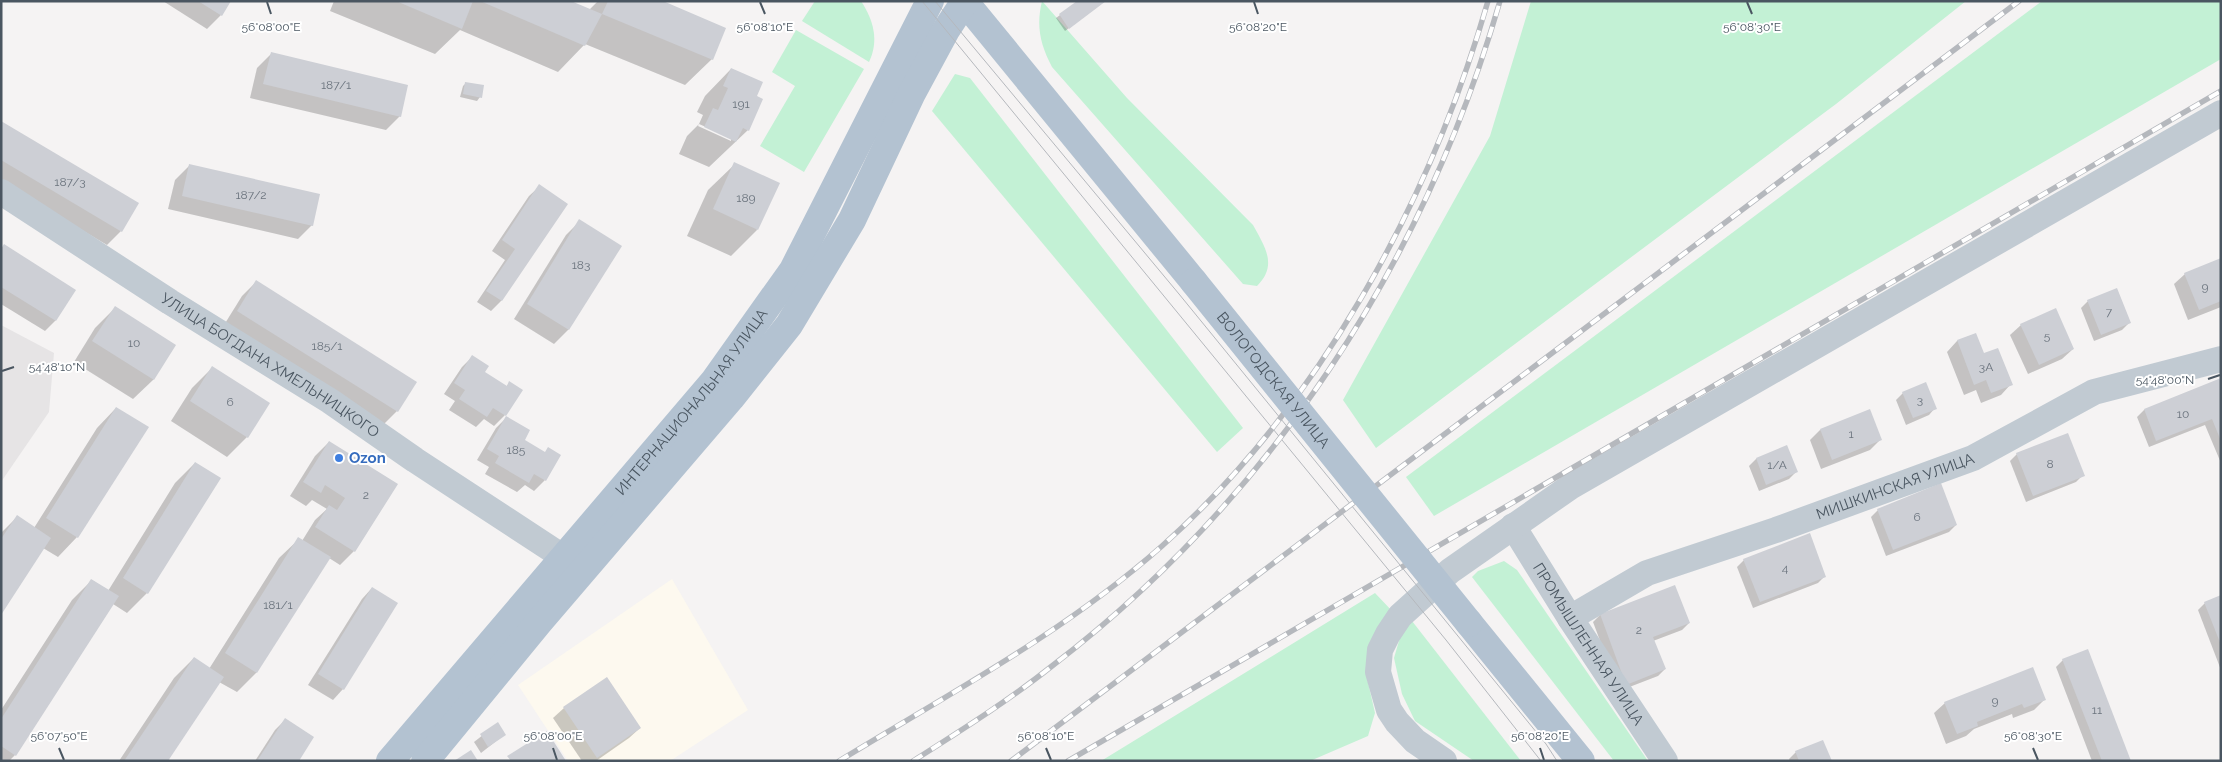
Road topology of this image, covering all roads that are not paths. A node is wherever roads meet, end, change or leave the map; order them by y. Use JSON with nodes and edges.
{"nodes":[{"id":1,"x":930,"y":1,"type":"edge"},
{"id":2,"x":964,"y":1,"type":"edge"},
{"id":3,"x":2221,"y":113,"type":"edge"},
{"id":4,"x":1,"y":192,"type":"edge"},
{"id":5,"x":2221,"y":359,"type":"edge"},
{"id":6,"x":1513,"y":526,"type":"junction"},
{"id":7,"x":563,"y":558,"type":"junction"},
{"id":8,"x":1570,"y":618,"type":"junction"},
{"id":9,"x":390,"y":761,"type":"edge"},
{"id":10,"x":425,"y":761,"type":"edge"},
{"id":11,"x":1444,"y":761,"type":"edge"},
{"id":12,"x":1581,"y":761,"type":"edge"},
{"id":13,"x":1665,"y":761,"type":"edge"}],
"edges":[{"from":1,"to":7,"type":"main road","name":"ИНТЕРНАЦИОНАЛЬНАЯ УЛИЦА"},
{"from":2,"to":10,"type":"main road","name":"ИНТЕРНАЦИОНАЛЬНАЯ УЛИЦА"},
{"from":2,"to":12,"type":"main road","name":"ВОЛОГОДСКАЯ УЛИЦА","bridge":true},
{"from":3,"to":6,"type":"street"},
{"from":4,"to":7,"type":"street","name":"УЛИЦА БОГДАНА ХМЕЛЬНИЦКОГО"},
{"from":5,"to":8,"type":"street","name":"МИШКИНСКАЯ УЛИЦА"},
{"from":6,"to":8,"type":"street","name":"ПРОМЫШЛЕННАЯ УЛИЦА"},
{"from":6,"to":11,"type":"street"},
{"from":7,"to":9,"type":"main road","name":"ИНТЕРНАЦИОНАЛЬНАЯ УЛИЦА"},
{"from":8,"to":13,"type":"street","name":"ПРОМЫШЛЕННАЯ УЛИЦА"}]}
